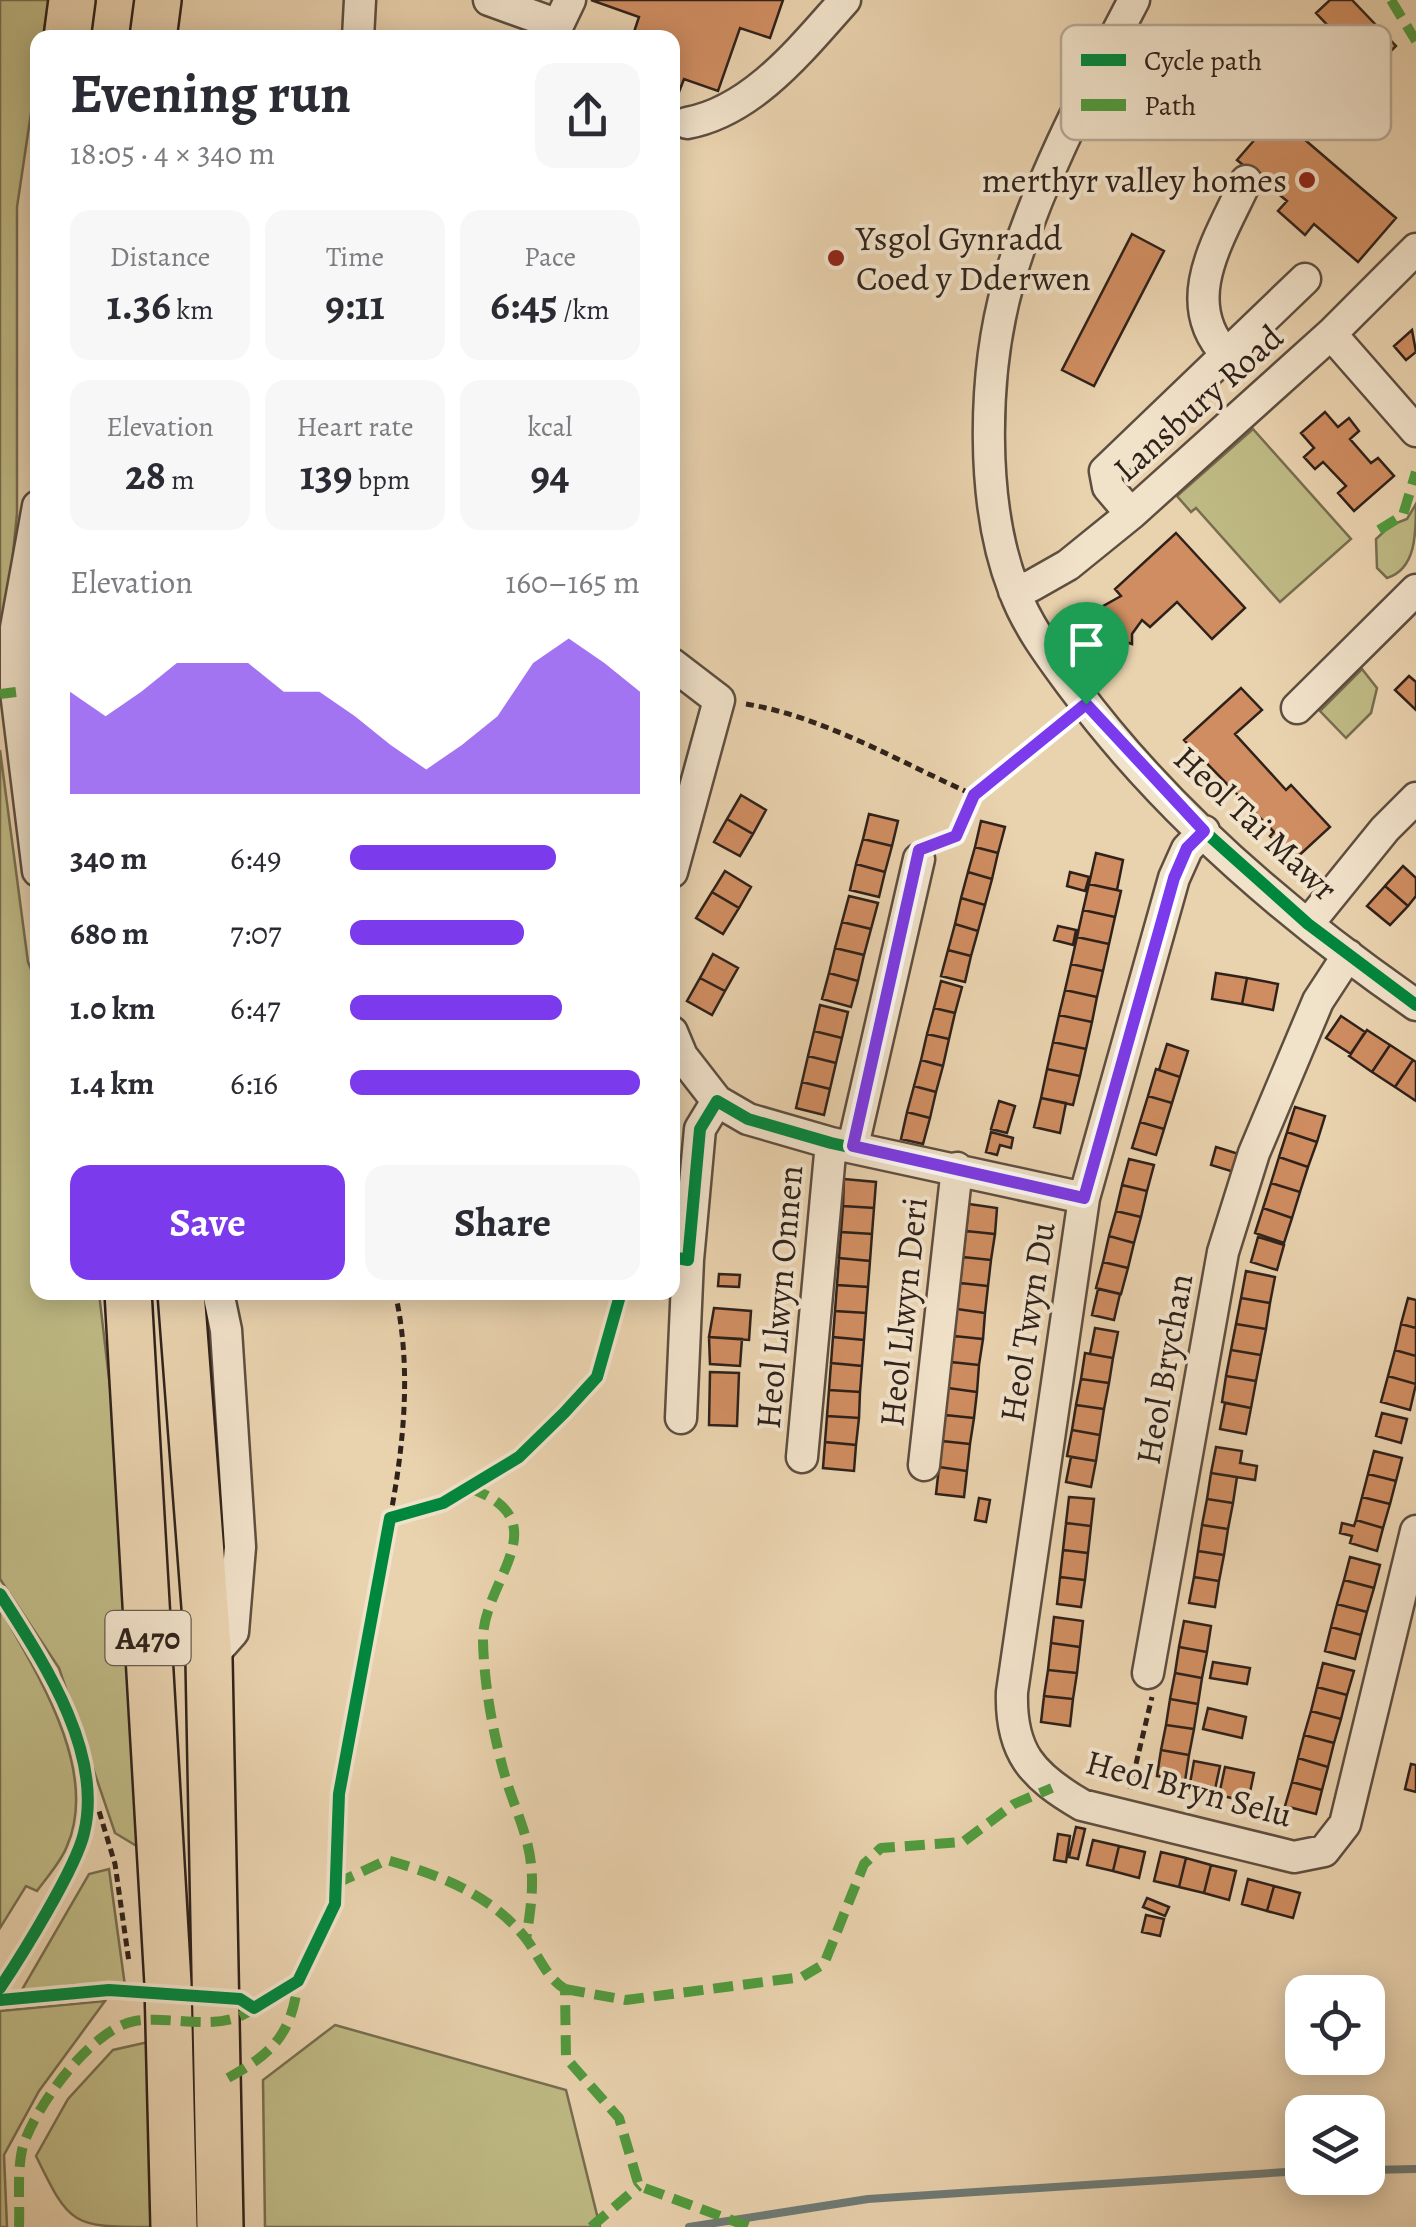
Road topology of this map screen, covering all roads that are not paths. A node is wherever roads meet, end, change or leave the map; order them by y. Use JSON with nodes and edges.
{"nodes":[{"id":1,"x":72,"y":0,"type":"edge"},
{"id":2,"x":158,"y":0,"type":"edge"},
{"id":3,"x":360,"y":0,"type":"edge"},
{"id":4,"x":489,"y":0,"type":"edge"},
{"id":5,"x":570,"y":0,"type":"edge"},
{"id":6,"x":845,"y":0,"type":"edge"},
{"id":7,"x":1134,"y":0,"type":"edge"},
{"id":8,"x":1122,"y":25,"type":"edge"},
{"id":9,"x":68,"y":30,"type":"edge"},
{"id":10,"x":154,"y":30,"type":"edge"},
{"id":11,"x":358,"y":30,"type":"edge"},
{"id":12,"x":687,"y":123,"type":"dead end"},
{"id":13,"x":1067,"y":140,"type":"edge"},
{"id":14,"x":1246,"y":180,"type":"dead end"},
{"id":15,"x":1416,"y":249,"type":"edge"},
{"id":16,"x":1305,"y":279,"type":"dead end"},
{"id":17,"x":1331,"y":334,"type":"junction"},
{"id":18,"x":1226,"y":354,"type":"junction"},
{"id":19,"x":1416,"y":431,"type":"edge"},
{"id":20,"x":1131,"y":514,"type":"junction"},
{"id":21,"x":30,"y":550,"type":"edge"},
{"id":22,"x":1416,"y":590,"type":"edge"},
{"id":23,"x":1014,"y":591,"type":"junction"},
{"id":24,"x":680,"y":670,"type":"edge"},
{"id":25,"x":1297,"y":708,"type":"dead end"},
{"id":26,"x":1416,"y":798,"type":"edge"},
{"id":27,"x":30,"y":807,"type":"edge"},
{"id":28,"x":1204,"y":831,"type":"junction"},
{"id":29,"x":680,"y":843,"type":"edge"},
{"id":30,"x":919,"y":859,"type":"road end"},
{"id":31,"x":1308,"y":924,"type":"junction"},
{"id":32,"x":1348,"y":956,"type":"junction"},
{"id":33,"x":1416,"y":1005,"type":"edge"},
{"id":34,"x":680,"y":1051,"type":"edge"},
{"id":35,"x":717,"y":1102,"type":"junction"},
{"id":36,"x":842,"y":1145,"type":"junction"},
{"id":37,"x":957,"y":1168,"type":"junction"},
{"id":38,"x":1084,"y":1198,"type":"junction"},
{"id":39,"x":128,"y":1300,"type":"edge"},
{"id":40,"x":182,"y":1300,"type":"edge"},
{"id":41,"x":220,"y":1300,"type":"edge"},
{"id":42,"x":681,"y":1418,"type":"dead end"},
{"id":43,"x":802,"y":1457,"type":"dead end"},
{"id":44,"x":924,"y":1465,"type":"dead end"},
{"id":45,"x":1416,"y":1531,"type":"edge"},
{"id":46,"x":209,"y":1659,"type":"junction"},
{"id":47,"x":1148,"y":1673,"type":"road end"},
{"id":48,"x":1010,"y":1724,"type":"joint"},
{"id":49,"x":174,"y":2227,"type":"edge"},
{"id":50,"x":220,"y":2227,"type":"edge"}],
"edges":[{"from":1,"to":9,"type":"highway"},
{"from":2,"to":10,"type":"highway"},
{"from":3,"to":11,"type":"street"},
{"from":4,"to":5,"type":"street"},
{"from":6,"to":12,"type":"street"},
{"from":7,"to":8,"type":"street","name":"Heol Tai Mawr"},
{"from":13,"to":23,"type":"street","name":"Heol Tai Mawr"},
{"from":14,"to":18,"type":"street"},
{"from":15,"to":17,"type":"street","name":"Lansbury Road"},
{"from":16,"to":18,"type":"street"},
{"from":17,"to":19,"type":"street"},
{"from":17,"to":20,"type":"street","name":"Lansbury Road"},
{"from":18,"to":20,"type":"street"},
{"from":20,"to":23,"type":"street","name":"Lansbury Road"},
{"from":21,"to":27,"type":"street"},
{"from":22,"to":25,"type":"street"},
{"from":23,"to":28,"type":"street","name":"Heol Tai Mawr"},
{"from":24,"to":29,"type":"street"},
{"from":26,"to":31,"type":"street"},
{"from":28,"to":31,"type":"street","name":"Heol Tai Mawr"},
{"from":28,"to":38,"type":"street","name":"Heol Twyn Du"},
{"from":30,"to":36,"type":"street","name":"Heol Llwyn Onnen"},
{"from":31,"to":32,"type":"street","name":"Heol Tai Mawr"},
{"from":32,"to":33,"type":"street","name":"Heol Tai Mawr"},
{"from":32,"to":47,"type":"street","name":"Heol Brychan"},
{"from":34,"to":35,"type":"street"},
{"from":35,"to":36,"type":"street"},
{"from":35,"to":42,"type":"street"},
{"from":36,"to":37,"type":"street"},
{"from":36,"to":43,"type":"street","name":"Heol Llwyn Onnen"},
{"from":37,"to":38,"type":"street"},
{"from":37,"to":44,"type":"street","name":"Heol Llwyn Deri"},
{"from":38,"to":48,"type":"street","name":"Heol Twyn Du"},
{"from":39,"to":49,"type":"highway","number":"A470"},
{"from":40,"to":46,"type":"highway","number":"A470"},
{"from":41,"to":46,"type":"street"},
{"from":45,"to":48,"type":"street","name":"Heol Bryn Selu"},
{"from":46,"to":50,"type":"highway","number":"A470"}]}
